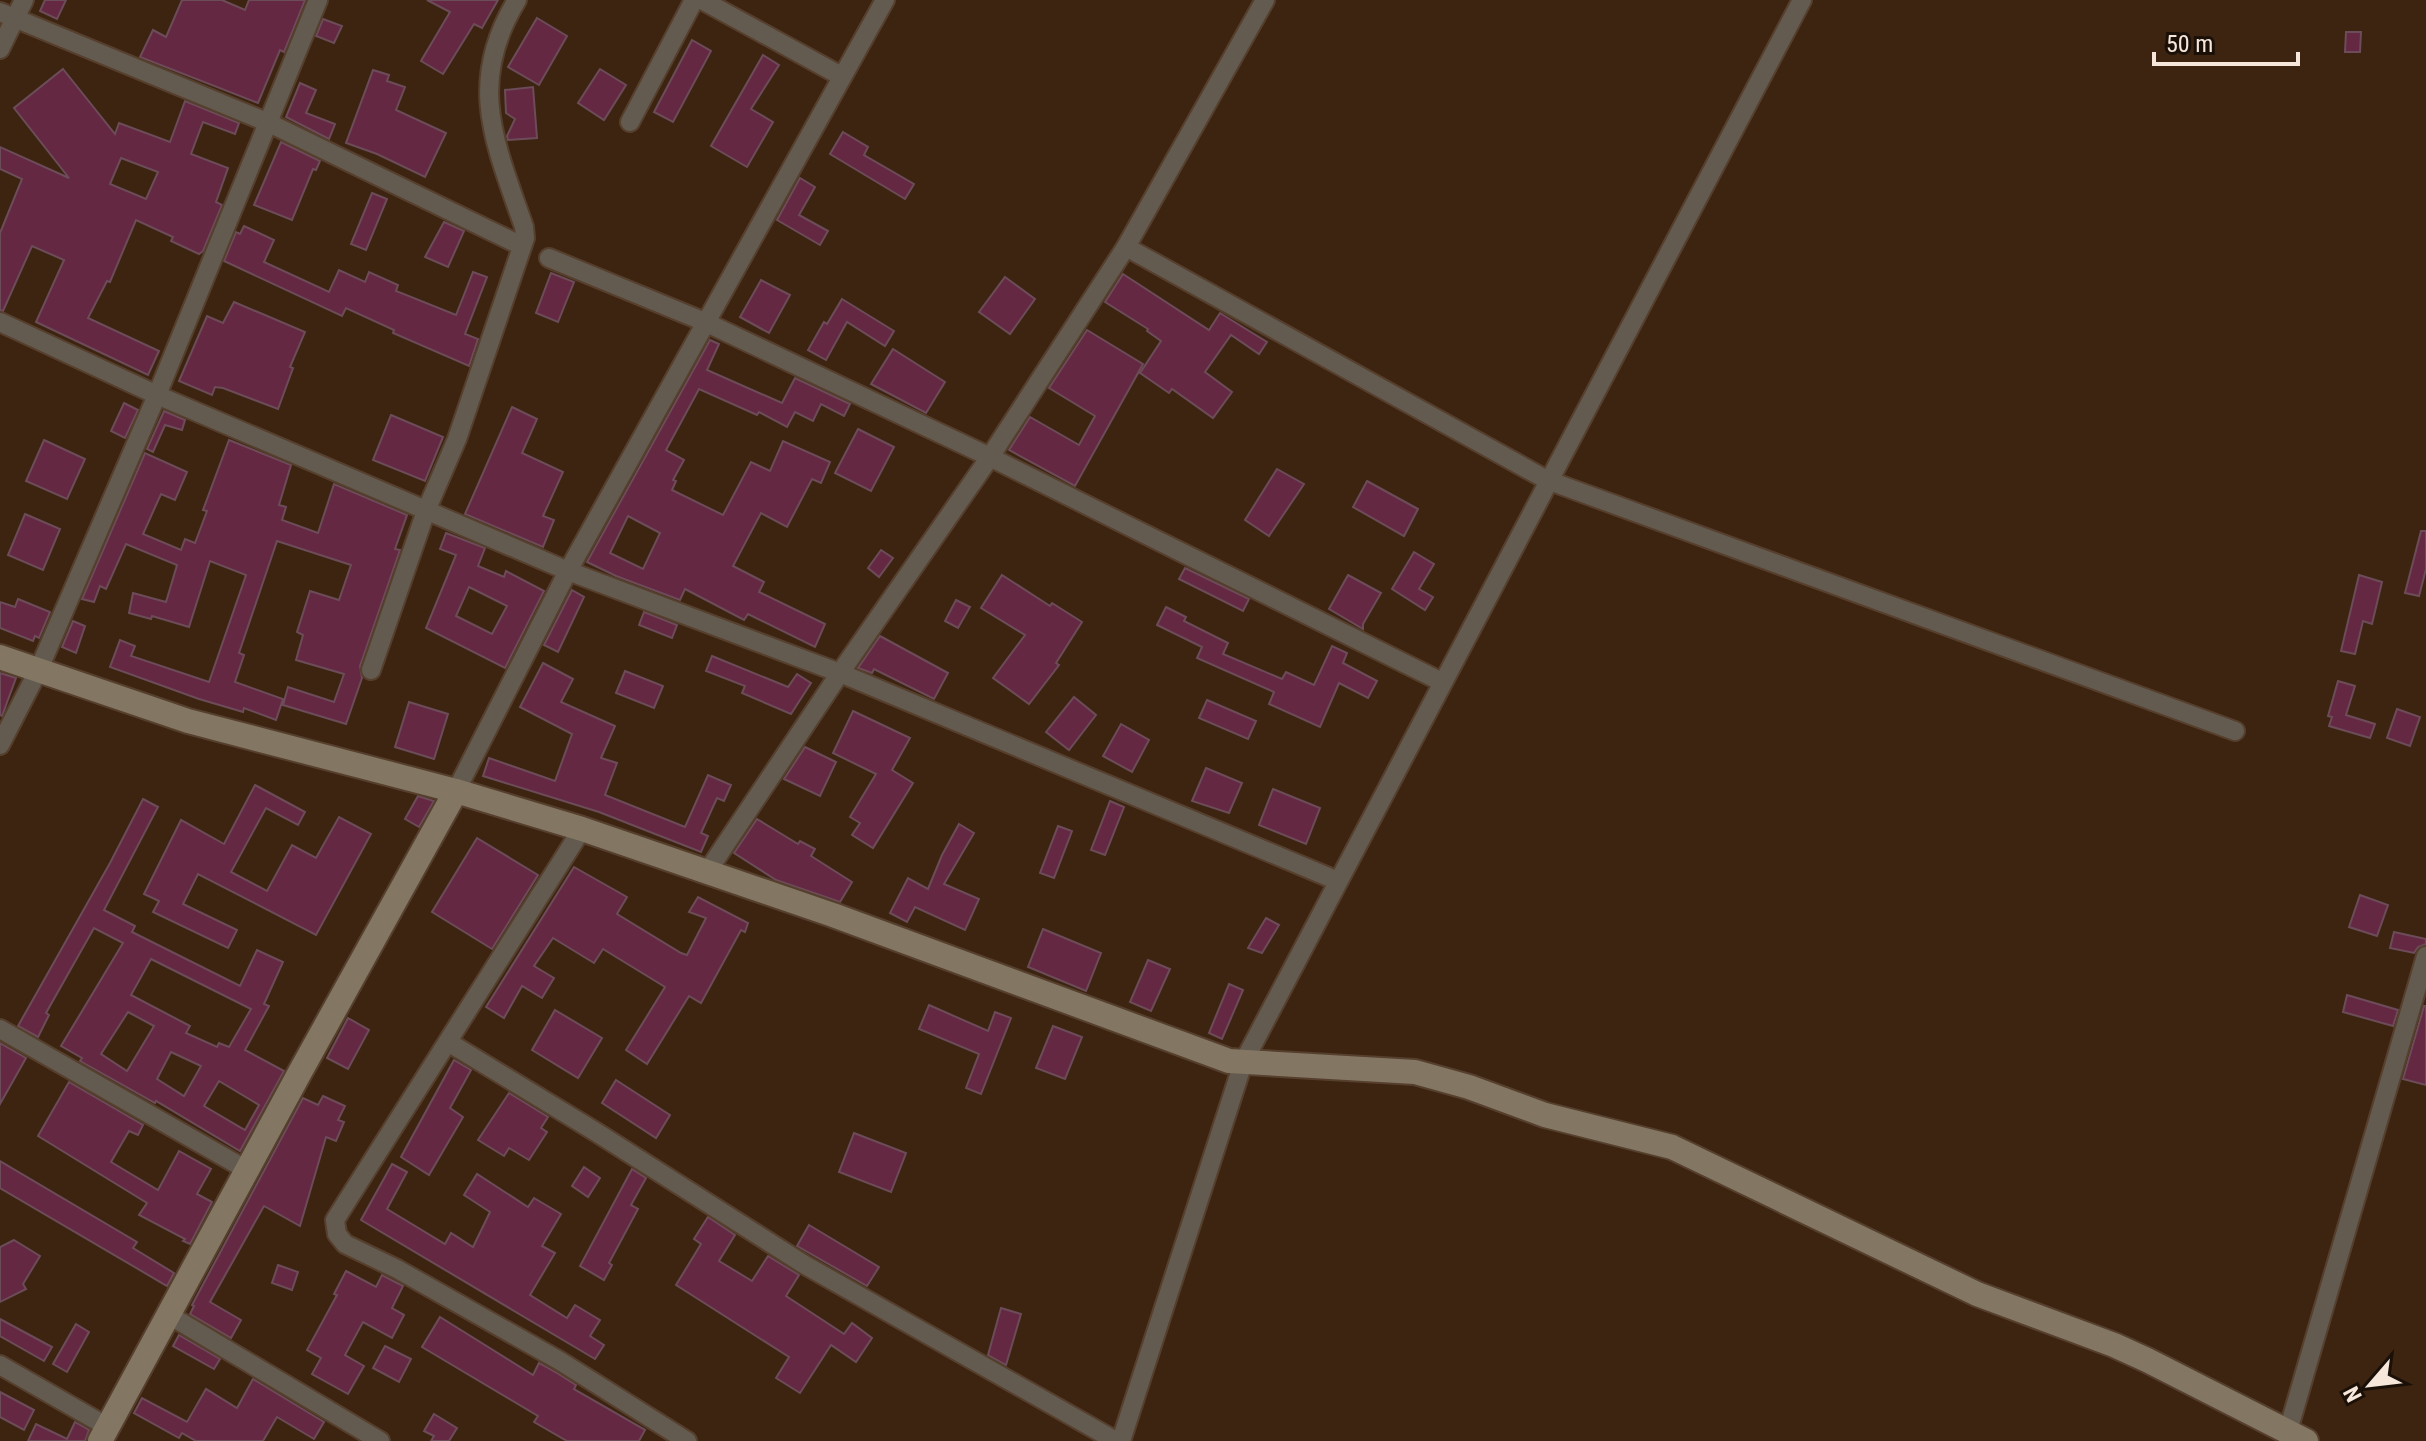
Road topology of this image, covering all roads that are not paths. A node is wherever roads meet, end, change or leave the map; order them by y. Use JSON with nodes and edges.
{"nodes":[{"id":1,"x":24,"y":0,"type":"edge"},
{"id":2,"x":318,"y":0,"type":"edge"},
{"id":3,"x":517,"y":0,"type":"edge"},
{"id":4,"x":694,"y":0,"type":"edge"},
{"id":5,"x":702,"y":0,"type":"edge"},
{"id":6,"x":885,"y":0,"type":"edge"},
{"id":7,"x":1265,"y":0,"type":"edge"},
{"id":8,"x":1802,"y":0,"type":"edge"},
{"id":9,"x":7,"y":16,"type":"edge"},
{"id":10,"x":0,"y":49,"type":"edge"},
{"id":11,"x":841,"y":76,"type":"junction"},
{"id":12,"x":630,"y":122,"type":"dead end"},
{"id":13,"x":269,"y":123,"type":"junction"},
{"id":14,"x":522,"y":246,"type":"junction"},
{"id":15,"x":1126,"y":247,"type":"junction"},
{"id":16,"x":549,"y":258,"type":"dead end"},
{"id":17,"x":0,"y":322,"type":"edge"},
{"id":18,"x":705,"y":322,"type":"junction"},
{"id":19,"x":157,"y":395,"type":"junction"},
{"id":20,"x":990,"y":457,"type":"junction"},
{"id":21,"x":1547,"y":480,"type":"junction"},
{"id":22,"x":426,"y":511,"type":"junction"},
{"id":23,"x":568,"y":571,"type":"junction"},
{"id":24,"x":0,"y":657,"type":"edge"},
{"id":25,"x":39,"y":669,"type":"junction"},
{"id":26,"x":371,"y":670,"type":"dead end"},
{"id":27,"x":840,"y":673,"type":"junction"},
{"id":28,"x":1442,"y":682,"type":"junction"},
{"id":29,"x":2235,"y":731,"type":"dead end"},
{"id":30,"x":0,"y":745,"type":"edge"},
{"id":31,"x":456,"y":791,"type":"junction"},
{"id":32,"x":582,"y":829,"type":"junction"},
{"id":33,"x":707,"y":872,"type":"junction"},
{"id":34,"x":1338,"y":881,"type":"junction"},
{"id":35,"x":2426,"y":956,"type":"edge"},
{"id":36,"x":0,"y":1029,"type":"edge"},
{"id":37,"x":448,"y":1042,"type":"junction"},
{"id":38,"x":1243,"y":1063,"type":"junction"},
{"id":39,"x":247,"y":1170,"type":"junction"},
{"id":40,"x":169,"y":1315,"type":"junction"},
{"id":41,"x":0,"y":1365,"type":"edge"},
{"id":42,"x":103,"y":1433,"type":"edge"},
{"id":43,"x":2297,"y":1436,"type":"edge"},
{"id":44,"x":380,"y":1441,"type":"edge"},
{"id":45,"x":687,"y":1441,"type":"edge"},
{"id":46,"x":1118,"y":1441,"type":"edge"}],
"edges":[{"from":1,"to":9,"type":"street"},
{"from":2,"to":13,"type":"street"},
{"from":3,"to":14,"type":"street"},
{"from":4,"to":12,"type":"street"},
{"from":5,"to":11,"type":"street"},
{"from":6,"to":11,"type":"street"},
{"from":7,"to":15,"type":"street"},
{"from":8,"to":21,"type":"street"},
{"from":9,"to":10,"type":"street"},
{"from":9,"to":13,"type":"street"},
{"from":11,"to":18,"type":"street"},
{"from":13,"to":14,"type":"street"},
{"from":13,"to":19,"type":"street"},
{"from":14,"to":22,"type":"street"},
{"from":15,"to":20,"type":"street"},
{"from":15,"to":21,"type":"street"},
{"from":16,"to":18,"type":"street"},
{"from":17,"to":19,"type":"street"},
{"from":18,"to":20,"type":"street"},
{"from":18,"to":23,"type":"street"},
{"from":19,"to":22,"type":"street"},
{"from":19,"to":25,"type":"street"},
{"from":20,"to":27,"type":"street"},
{"from":20,"to":28,"type":"street"},
{"from":21,"to":28,"type":"street"},
{"from":21,"to":29,"type":"street"},
{"from":22,"to":23,"type":"street"},
{"from":22,"to":26,"type":"street"},
{"from":23,"to":27,"type":"street"},
{"from":23,"to":31,"type":"street"},
{"from":24,"to":25,"type":"street"},
{"from":25,"to":30,"type":"street"},
{"from":25,"to":31,"type":"street"},
{"from":27,"to":33,"type":"street"},
{"from":27,"to":34,"type":"street"},
{"from":28,"to":34,"type":"street"},
{"from":31,"to":32,"type":"street"},
{"from":31,"to":39,"type":"street"},
{"from":32,"to":33,"type":"street"},
{"from":32,"to":37,"type":"street"},
{"from":33,"to":38,"type":"street"},
{"from":34,"to":38,"type":"street"},
{"from":35,"to":43,"type":"street"},
{"from":36,"to":39,"type":"street"},
{"from":37,"to":45,"type":"street"},
{"from":37,"to":46,"type":"street"},
{"from":38,"to":43,"type":"street"},
{"from":38,"to":46,"type":"street"},
{"from":39,"to":40,"type":"street"},
{"from":40,"to":42,"type":"street"},
{"from":40,"to":44,"type":"street"},
{"from":41,"to":42,"type":"street"}]}
